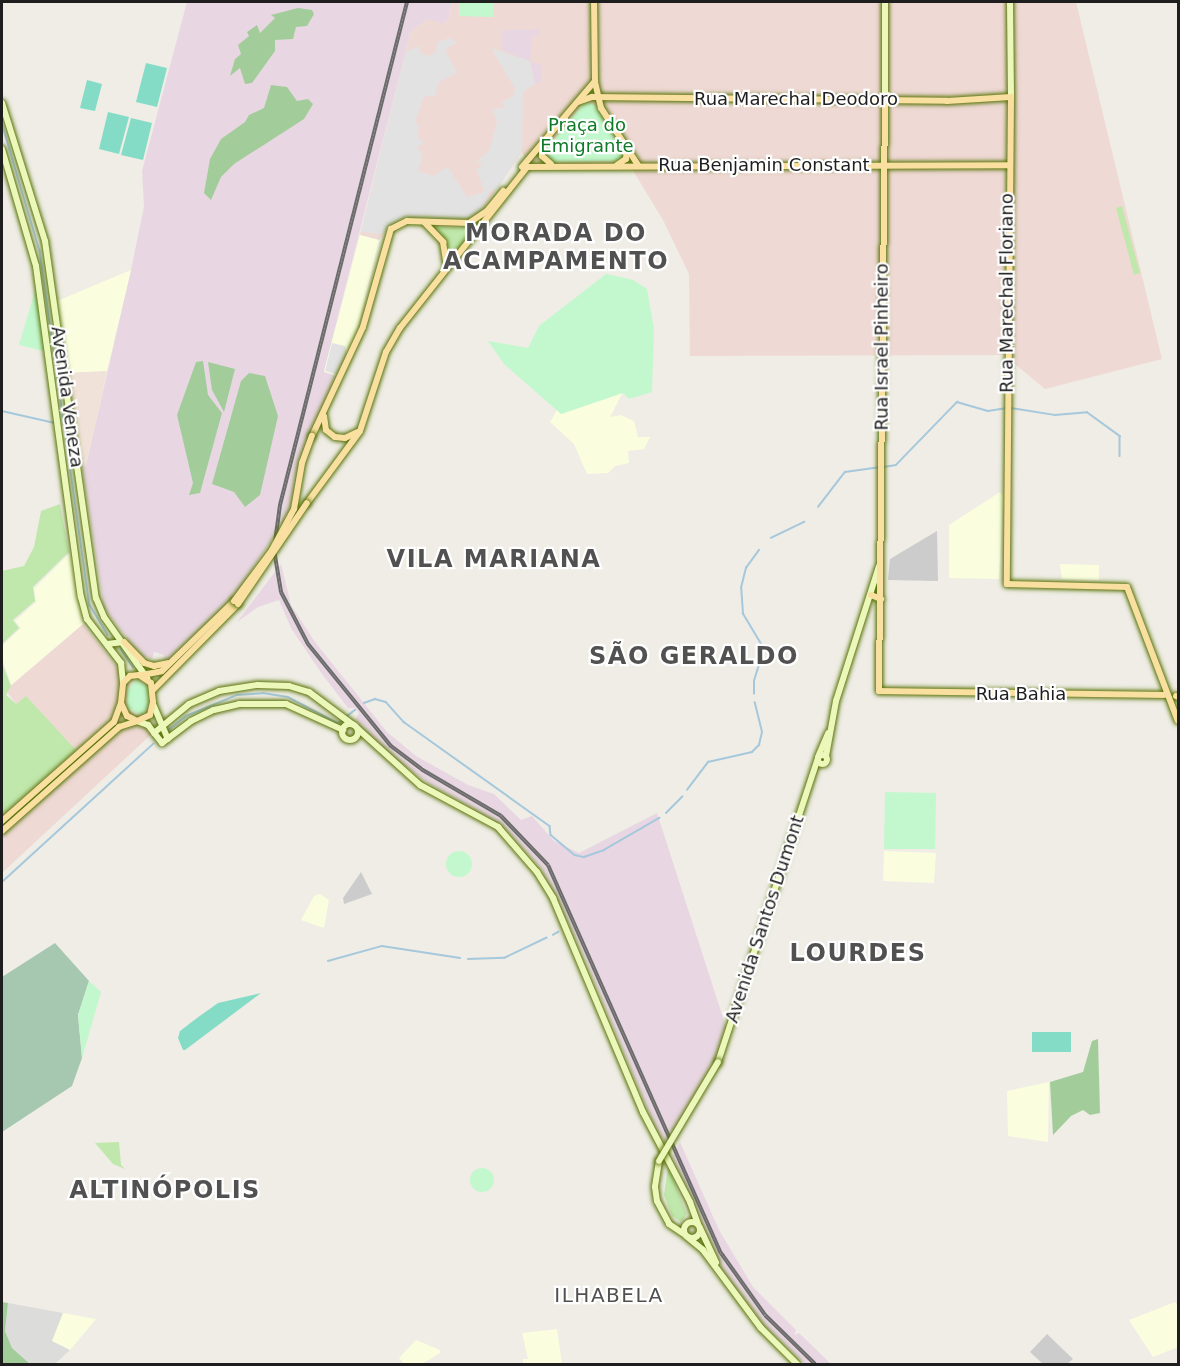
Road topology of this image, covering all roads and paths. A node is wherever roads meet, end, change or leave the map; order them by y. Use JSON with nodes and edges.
{"nodes":[{"id":1,"x":594,"y":2,"type":"edge"},
{"id":2,"x":885,"y":2,"type":"edge"},
{"id":3,"x":1010,"y":2,"type":"edge"},
{"id":4,"x":595,"y":81,"type":"junction"},
{"id":5,"x":597,"y":97,"type":"junction"},
{"id":6,"x":1011,"y":97,"type":"junction"},
{"id":7,"x":885,"y":99,"type":"junction"},
{"id":8,"x":578,"y":102,"type":"junction"},
{"id":9,"x":2,"y":104,"type":"edge"},
{"id":10,"x":626,"y":141,"type":"junction"},
{"id":11,"x":543,"y":143,"type":"junction"},
{"id":12,"x":2,"y":149,"type":"edge"},
{"id":13,"x":551,"y":164,"type":"junction"},
{"id":14,"x":638,"y":165,"type":"junction"},
{"id":15,"x":1008,"y":165,"type":"junction"},
{"id":16,"x":884,"y":166,"type":"junction"},
{"id":17,"x":610,"y":167,"type":"junction"},
{"id":18,"x":424,"y":222,"type":"junction"},
{"id":19,"x":447,"y":267,"type":"junction"},
{"id":20,"x":324,"y":412,"type":"junction"},
{"id":21,"x":360,"y":431,"type":"junction"},
{"id":22,"x":883,"y":554,"type":"junction"},
{"id":23,"x":875,"y":600,"type":"junction"},
{"id":24,"x":236,"y":602,"type":"junction"},
{"id":25,"x":197,"y":640,"type":"junction"},
{"id":26,"x":124,"y":642,"type":"junction"},
{"id":27,"x":107,"y":644,"type":"junction"},
{"id":28,"x":145,"y":677,"type":"junction"},
{"id":29,"x":123,"y":683,"type":"junction"},
{"id":30,"x":153,"y":690,"type":"junction"},
{"id":31,"x":879,"y":692,"type":"joint"},
{"id":32,"x":1164,"y":695,"type":"dead end"},
{"id":33,"x":121,"y":703,"type":"junction"},
{"id":34,"x":153,"y":704,"type":"junction"},
{"id":35,"x":1177,"y":717,"type":"edge"},
{"id":36,"x":137,"y":721,"type":"junction"},
{"id":37,"x":160,"y":726,"type":"junction"},
{"id":38,"x":355,"y":727,"type":"junction"},
{"id":39,"x":343,"y":730,"type":"junction"},
{"id":40,"x":154,"y":733,"type":"junction"},
{"id":41,"x":828,"y":733,"type":"junction"},
{"id":42,"x":356,"y":737,"type":"junction"},
{"id":43,"x":168,"y":739,"type":"junction"},
{"id":44,"x":369,"y":743,"type":"junction"},
{"id":45,"x":819,"y":760,"type":"junction"},
{"id":46,"x":2,"y":821,"type":"edge"},
{"id":47,"x":2,"y":831,"type":"edge"},
{"id":48,"x":690,"y":1202,"type":"junction"},
{"id":49,"x":664,"y":1216,"type":"junction"},
{"id":50,"x":687,"y":1224,"type":"junction"},
{"id":51,"x":698,"y":1225,"type":"junction"},
{"id":52,"x":685,"y":1235,"type":"junction"},
{"id":53,"x":718,"y":1268,"type":"junction"},
{"id":54,"x":797,"y":1365,"type":"edge"}],
"edges":[{"from":1,"to":4,"type":"main road"},
{"from":2,"to":7,"type":"main road","name":"Rua Israel Pinheiro"},
{"from":3,"to":6,"type":"main road","name":"Rua Marechal Floriano"},
{"from":4,"to":5,"type":"main road"},
{"from":4,"to":8,"type":"main road"},
{"from":5,"to":7,"type":"main road","name":"Rua Marechal Deodoro"},
{"from":5,"to":8,"type":"main road","name":"Rua Marechal Deodoro"},
{"from":5,"to":10,"type":"main road"},
{"from":6,"to":7,"type":"main road","name":"Rua Marechal Deodoro"},
{"from":6,"to":15,"type":"main road","name":"Rua Marechal Floriano"},
{"from":7,"to":16,"type":"main road","name":"Rua Israel Pinheiro"},
{"from":8,"to":11,"type":"main road"},
{"from":9,"to":26,"type":"main road","name":"Avenida Veneza"},
{"from":10,"to":14,"type":"main road"},
{"from":10,"to":17,"type":"main road"},
{"from":11,"to":13,"type":"main road"},
{"from":11,"to":18,"type":"main road"},
{"from":12,"to":27,"type":"main road","name":"Avenida Veneza"},
{"from":13,"to":17,"type":"main road","name":"Rua Benjamin Constant"},
{"from":13,"to":19,"type":"main road","name":"Rua Benjamin Constant"},
{"from":14,"to":16,"type":"main road","name":"Rua Benjamin Constant"},
{"from":14,"to":17,"type":"main road","name":"Rua Benjamin Constant"},
{"from":15,"to":16,"type":"main road","name":"Rua Benjamin Constant"},
{"from":15,"to":35,"type":"main road","name":"Rua Marechal Floriano"},
{"from":16,"to":22,"type":"main road","name":"Rua Israel Pinheiro"},
{"from":18,"to":19,"type":"main road"},
{"from":18,"to":20,"type":"main road"},
{"from":19,"to":21,"type":"main road"},
{"from":20,"to":21,"type":"main road"},
{"from":20,"to":24,"type":"main road","bridge":true},
{"from":21,"to":24,"type":"main road","bridge":true},
{"from":22,"to":23,"type":"main road","name":"Rua Israel Pinheiro"},
{"from":22,"to":23,"type":"main road"},
{"from":23,"to":31,"type":"main road","name":"Rua Israel Pinheiro"},
{"from":23,"to":41,"type":"main road","name":"Avenida Santos Dumont"},
{"from":24,"to":25,"type":"main road"},
{"from":24,"to":30,"type":"main road"},
{"from":25,"to":26,"type":"main road"},
{"from":25,"to":28,"type":"main road"},
{"from":26,"to":27,"type":"main road"},
{"from":26,"to":28,"type":"main road","name":"Avenida Veneza"},
{"from":27,"to":29,"type":"main road","name":"Avenida Veneza"},
{"from":28,"to":29,"type":"main road"},
{"from":28,"to":30,"type":"main road"},
{"from":29,"to":33,"type":"main road"},
{"from":30,"to":34,"type":"main road"},
{"from":31,"to":32,"type":"main road","name":"Rua Bahia"},
{"from":33,"to":36,"type":"main road"},
{"from":33,"to":46,"type":"main road"},
{"from":34,"to":36,"type":"main road"},
{"from":34,"to":37,"type":"main road"},
{"from":36,"to":40,"type":"main road"},
{"from":36,"to":47,"type":"main road"},
{"from":37,"to":38,"type":"main road"},
{"from":37,"to":40,"type":"main road"},
{"from":37,"to":43,"type":"main road"},
{"from":38,"to":39,"type":"main road"},
{"from":38,"to":42,"type":"main road"},
{"from":38,"to":44,"type":"main road"},
{"from":39,"to":42,"type":"main road"},
{"from":39,"to":43,"type":"main road"},
{"from":40,"to":43,"type":"main road"},
{"from":41,"to":45,"type":"main road","name":"Avenida Santos Dumont"},
{"from":41,"to":45,"type":"main road","name":"Avenida Santos Dumont"},
{"from":42,"to":44,"type":"main road"},
{"from":44,"to":48,"type":"main road"},
{"from":45,"to":49,"type":"main road","name":"Avenida Santos Dumont","bridge":true},
{"from":48,"to":50,"type":"main road"},
{"from":48,"to":51,"type":"main road"},
{"from":49,"to":50,"type":"main road"},
{"from":49,"to":52,"type":"main road"},
{"from":50,"to":51,"type":"main road"},
{"from":50,"to":52,"type":"main road"},
{"from":51,"to":52,"type":"main road"},
{"from":51,"to":53,"type":"main road"},
{"from":52,"to":53,"type":"main road"},
{"from":53,"to":54,"type":"main road"}]}
